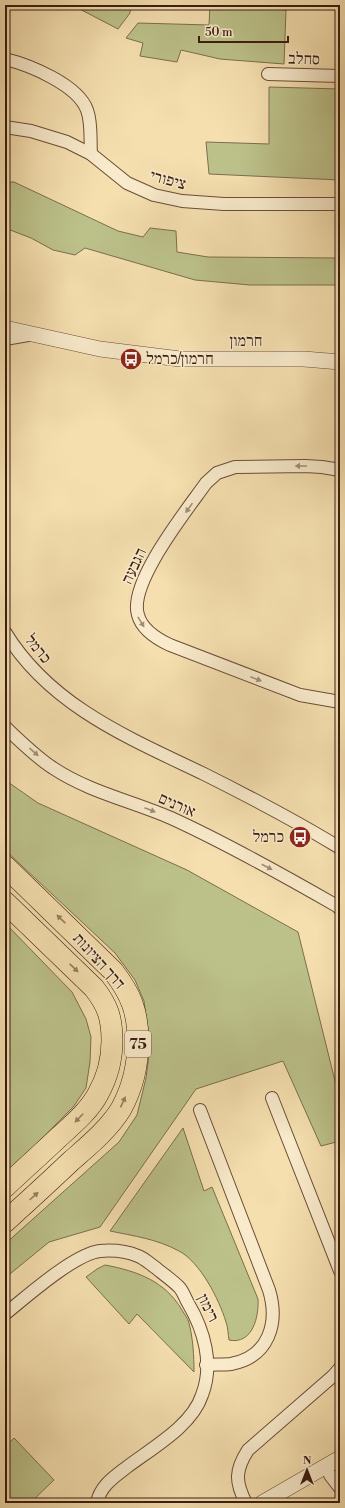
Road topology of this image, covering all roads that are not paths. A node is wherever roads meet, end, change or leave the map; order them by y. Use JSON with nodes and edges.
{"nodes":[{"id":1,"x":5,"y":59,"type":"edge"},
{"id":2,"x":268,"y":74,"type":"dead end"},
{"id":3,"x":340,"y":76,"type":"edge"},
{"id":4,"x":5,"y":127,"type":"edge"},
{"id":5,"x":91,"y":154,"type":"junction"},
{"id":6,"x":340,"y":204,"type":"edge"},
{"id":7,"x":5,"y":324,"type":"edge"},
{"id":8,"x":5,"y":328,"type":"edge"},
{"id":9,"x":34,"y":334,"type":"junction"},
{"id":10,"x":5,"y":339,"type":"edge"},
{"id":11,"x":340,"y":362,"type":"edge"},
{"id":12,"x":340,"y":470,"type":"edge"},
{"id":13,"x":5,"y":632,"type":"edge"},
{"id":14,"x":340,"y":702,"type":"edge"},
{"id":15,"x":5,"y":727,"type":"edge"},
{"id":16,"x":340,"y":848,"type":"edge"},
{"id":17,"x":5,"y":866,"type":"edge"},
{"id":18,"x":5,"y":902,"type":"edge"},
{"id":19,"x":340,"y":909,"type":"edge"},
{"id":20,"x":272,"y":1098,"type":"dead end"},
{"id":21,"x":200,"y":1110,"type":"dead end"},
{"id":22,"x":5,"y":1187,"type":"edge"},
{"id":23,"x":5,"y":1222,"type":"edge"},
{"id":24,"x":340,"y":1271,"type":"edge"},
{"id":25,"x":5,"y":1314,"type":"edge"},
{"id":26,"x":206,"y":1364,"type":"junction"},
{"id":27,"x":340,"y":1368,"type":"edge"},
{"id":28,"x":340,"y":1458,"type":"edge"},
{"id":29,"x":335,"y":1472,"type":"edge"},
{"id":30,"x":340,"y":1488,"type":"edge"},
{"id":31,"x":97,"y":1503,"type":"edge"},
{"id":32,"x":246,"y":1503,"type":"edge"},
{"id":33,"x":262,"y":1503,"type":"edge"},
{"id":34,"x":282,"y":1503,"type":"edge"}],
"edges":[{"from":1,"to":5,"type":"street"},
{"from":2,"to":3,"type":"street","name":"סחלב"},
{"from":4,"to":5,"type":"street","name":"ציפורי"},
{"from":5,"to":6,"type":"street","name":"ציפורי"},
{"from":7,"to":9,"type":"street","name":"חרמון"},
{"from":8,"to":9,"type":"street","name":"חרמון"},
{"from":9,"to":10,"type":"street"},
{"from":9,"to":11,"type":"street","name":"חרמון"},
{"from":12,"to":14,"type":"street","name":"הגבעה","one_way":true},
{"from":13,"to":16,"type":"street","name":"כרמל"},
{"from":15,"to":19,"type":"street","name":"אורנים","one_way":true},
{"from":23,"to":17,"type":"highway","name":"דרך הציונות","number":"75","one_way":true},
{"from":18,"to":22,"type":"highway","name":"דרך הציונות","number":"75","one_way":true},
{"from":20,"to":24,"type":"street"},
{"from":21,"to":26,"type":"street"},
{"from":25,"to":26,"type":"street","name":"רימון"},
{"from":26,"to":31,"type":"street","name":"רימון"},
{"from":27,"to":32,"type":"street"},
{"from":28,"to":33,"type":"street"},
{"from":29,"to":30,"type":"street"},
{"from":29,"to":34,"type":"street"}]}
